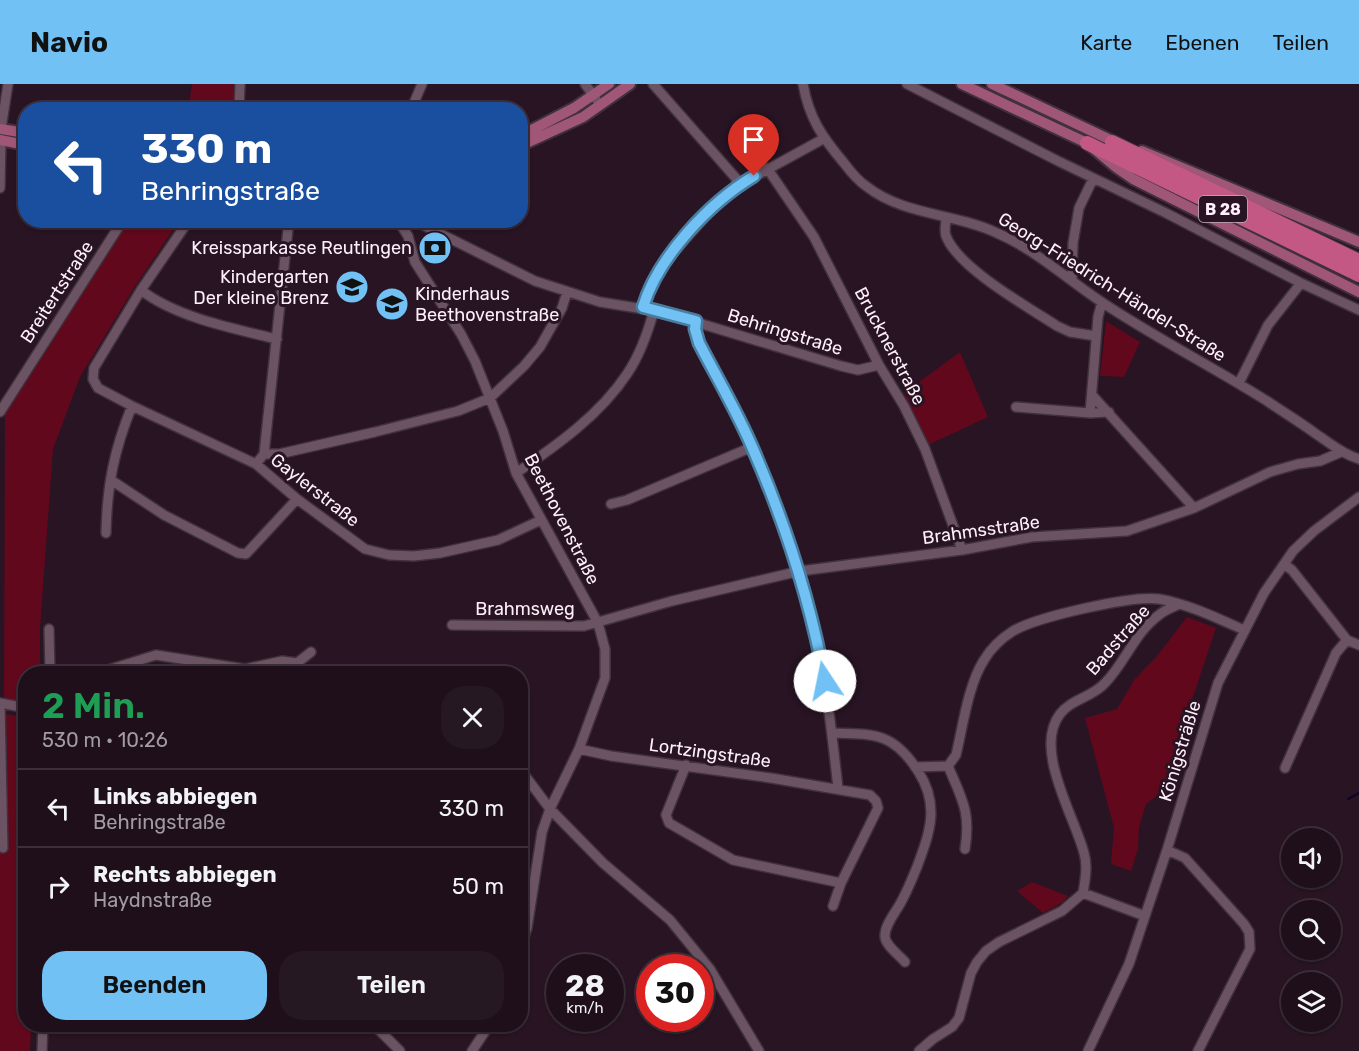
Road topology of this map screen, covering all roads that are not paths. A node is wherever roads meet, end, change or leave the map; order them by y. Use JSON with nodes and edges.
{"nodes":[{"id":1,"x":8,"y":84,"type":"edge"},
{"id":2,"x":240,"y":84,"type":"edge"},
{"id":3,"x":422,"y":84,"type":"edge"},
{"id":4,"x":585,"y":84,"type":"edge"},
{"id":5,"x":609,"y":84,"type":"edge"},
{"id":6,"x":630,"y":84,"type":"edge"},
{"id":7,"x":654,"y":84,"type":"edge"},
{"id":8,"x":803,"y":84,"type":"edge"},
{"id":9,"x":907,"y":84,"type":"edge"},
{"id":10,"x":962,"y":84,"type":"edge"},
{"id":11,"x":992,"y":84,"type":"edge"},
{"id":12,"x":594,"y":95,"type":"junction"},
{"id":13,"x":239,"y":102,"type":"edge"},
{"id":14,"x":414,"y":102,"type":"edge"},
{"id":15,"x":598,"y":107,"type":"junction"},
{"id":16,"x":0,"y":129,"type":"edge"},
{"id":17,"x":18,"y":132,"type":"edge"},
{"id":18,"x":528,"y":132,"type":"edge"},
{"id":19,"x":823,"y":139,"type":"junction"},
{"id":20,"x":1,"y":140,"type":"edge"},
{"id":21,"x":528,"y":142,"type":"edge"},
{"id":22,"x":1112,"y":142,"type":"junction"},
{"id":23,"x":18,"y":143,"type":"edge"},
{"id":24,"x":1087,"y":143,"type":"junction"},
{"id":25,"x":767,"y":168,"type":"junction"},
{"id":26,"x":1093,"y":179,"type":"junction"},
{"id":27,"x":741,"y":184,"type":"junction"},
{"id":28,"x":0,"y":188,"type":"edge"},
{"id":29,"x":946,"y":217,"type":"junction"},
{"id":30,"x":118,"y":228,"type":"edge"},
{"id":31,"x":184,"y":228,"type":"edge"},
{"id":32,"x":288,"y":228,"type":"edge"},
{"id":33,"x":403,"y":228,"type":"edge"},
{"id":34,"x":429,"y":228,"type":"edge"},
{"id":35,"x":1359,"y":242,"type":"edge"},
{"id":36,"x":1359,"y":261,"type":"edge"},
{"id":37,"x":1359,"y":275,"type":"edge"},
{"id":38,"x":1072,"y":280,"type":"junction"},
{"id":39,"x":1302,"y":283,"type":"junction"},
{"id":40,"x":141,"y":290,"type":"junction"},
{"id":41,"x":567,"y":292,"type":"junction"},
{"id":42,"x":1359,"y":292,"type":"edge"},
{"id":43,"x":1102,"y":302,"type":"junction"},
{"id":44,"x":643,"y":307,"type":"junction"},
{"id":45,"x":654,"y":310,"type":"junction"},
{"id":46,"x":1359,"y":310,"type":"edge"},
{"id":47,"x":696,"y":321,"type":"junction"},
{"id":48,"x":1096,"y":336,"type":"junction"},
{"id":49,"x":277,"y":339,"type":"junction"},
{"id":50,"x":879,"y":365,"type":"junction"},
{"id":51,"x":1239,"y":383,"type":"junction"},
{"id":52,"x":1092,"y":394,"type":"junction"},
{"id":53,"x":489,"y":398,"type":"junction"},
{"id":54,"x":132,"y":406,"type":"junction"},
{"id":55,"x":1016,"y":407,"type":"dead end"},
{"id":56,"x":0,"y":412,"type":"edge"},
{"id":57,"x":1109,"y":412,"type":"junction"},
{"id":58,"x":1090,"y":413,"type":"junction"},
{"id":59,"x":753,"y":447,"type":"junction"},
{"id":60,"x":1341,"y":452,"type":"junction"},
{"id":61,"x":264,"y":454,"type":"junction"},
{"id":62,"x":1359,"y":459,"type":"edge"},
{"id":63,"x":256,"y":464,"type":"junction"},
{"id":64,"x":516,"y":472,"type":"junction"},
{"id":65,"x":111,"y":480,"type":"junction"},
{"id":66,"x":1359,"y":496,"type":"edge"},
{"id":67,"x":297,"y":499,"type":"junction"},
{"id":68,"x":611,"y":504,"type":"dead end"},
{"id":69,"x":1194,"y":508,"type":"junction"},
{"id":70,"x":542,"y":520,"type":"junction"},
{"id":71,"x":106,"y":533,"type":"dead end"},
{"id":72,"x":962,"y":550,"type":"junction"},
{"id":73,"x":1285,"y":565,"type":"junction"},
{"id":74,"x":800,"y":571,"type":"junction"},
{"id":75,"x":1179,"y":604,"type":"junction"},
{"id":76,"x":598,"y":623,"type":"junction"},
{"id":77,"x":452,"y":625,"type":"dead end"},
{"id":78,"x":49,"y":629,"type":"dead end"},
{"id":79,"x":1244,"y":630,"type":"junction"},
{"id":80,"x":1347,"y":640,"type":"junction"},
{"id":81,"x":1359,"y":645,"type":"edge"},
{"id":82,"x":310,"y":652,"type":"dead end"},
{"id":83,"x":50,"y":666,"type":"edge"},
{"id":84,"x":121,"y":666,"type":"edge"},
{"id":85,"x":226,"y":666,"type":"edge"},
{"id":86,"x":259,"y":666,"type":"edge"},
{"id":87,"x":0,"y":704,"type":"edge"},
{"id":88,"x":18,"y":707,"type":"edge"},
{"id":89,"x":832,"y":733,"type":"junction"},
{"id":90,"x":579,"y":749,"type":"junction"},
{"id":91,"x":686,"y":765,"type":"junction"},
{"id":92,"x":948,"y":766,"type":"junction"},
{"id":93,"x":915,"y":767,"type":"junction"},
{"id":94,"x":1285,"y":768,"type":"dead end"},
{"id":95,"x":528,"y":780,"type":"edge"},
{"id":96,"x":838,"y":788,"type":"junction"},
{"id":97,"x":550,"y":809,"type":"junction"},
{"id":98,"x":3,"y":848,"type":"dead end"},
{"id":99,"x":965,"y":849,"type":"dead end"},
{"id":100,"x":1167,"y":850,"type":"junction"},
{"id":101,"x":841,"y":883,"type":"junction"},
{"id":102,"x":1083,"y":893,"type":"junction"},
{"id":103,"x":833,"y":906,"type":"dead end"},
{"id":104,"x":1145,"y":916,"type":"junction"},
{"id":105,"x":528,"y":922,"type":"edge"},
{"id":106,"x":905,"y":962,"type":"dead end"},
{"id":107,"x":43,"y":1032,"type":"edge"},
{"id":108,"x":381,"y":1032,"type":"edge"},
{"id":109,"x":485,"y":1032,"type":"edge"},
{"id":110,"x":42,"y":1051,"type":"edge"},
{"id":111,"x":400,"y":1051,"type":"edge"},
{"id":112,"x":472,"y":1051,"type":"edge"},
{"id":113,"x":759,"y":1051,"type":"edge"},
{"id":114,"x":919,"y":1051,"type":"edge"},
{"id":115,"x":1088,"y":1051,"type":"edge"},
{"id":116,"x":1197,"y":1051,"type":"edge"}],
"edges":[{"from":1,"to":16,"type":"street"},
{"from":2,"to":13,"type":"street"},
{"from":3,"to":14,"type":"street"},
{"from":4,"to":12,"type":"street"},
{"from":5,"to":12,"type":"main road"},
{"from":6,"to":15,"type":"main road"},
{"from":7,"to":27,"type":"street"},
{"from":8,"to":19,"type":"street","name":"Georg-Friedrich-Händel-Straße"},
{"from":9,"to":26,"type":"street"},
{"from":10,"to":24,"type":"main road","number":"B 28"},
{"from":11,"to":22,"type":"main road","number":"B 28"},
{"from":12,"to":15,"type":"street"},
{"from":12,"to":18,"type":"main road"},
{"from":15,"to":21,"type":"main road"},
{"from":16,"to":17,"type":"main road"},
{"from":16,"to":20,"type":"main road"},
{"from":19,"to":25,"type":"street"},
{"from":19,"to":29,"type":"street","name":"Georg-Friedrich-Händel-Straße"},
{"from":20,"to":23,"type":"main road"},
{"from":20,"to":28,"type":"street"},
{"from":22,"to":35,"type":"main road"},
{"from":22,"to":36,"type":"highway","number":"B 28"},
{"from":24,"to":37,"type":"highway","number":"B 28"},
{"from":24,"to":42,"type":"main road"},
{"from":25,"to":27,"type":"street"},
{"from":25,"to":50,"type":"street","name":"Brucknerstraße"},
{"from":26,"to":38,"type":"street"},
{"from":26,"to":39,"type":"street"},
{"from":27,"to":44,"type":"street"},
{"from":29,"to":38,"type":"street","name":"Georg-Friedrich-Händel-Straße"},
{"from":29,"to":48,"type":"street"},
{"from":30,"to":56,"type":"street","name":"Breitertstraße"},
{"from":31,"to":40,"type":"street"},
{"from":32,"to":49,"type":"street"},
{"from":33,"to":53,"type":"street","name":"Beethovenstraße"},
{"from":34,"to":41,"type":"street","name":"Behringstraße"},
{"from":38,"to":43,"type":"street","name":"Georg-Friedrich-Händel-Straße"},
{"from":39,"to":46,"type":"street"},
{"from":39,"to":51,"type":"street"},
{"from":40,"to":49,"type":"street"},
{"from":40,"to":54,"type":"street","name":"Gaylerstraße"},
{"from":41,"to":44,"type":"street","name":"Behringstraße"},
{"from":41,"to":53,"type":"street"},
{"from":43,"to":48,"type":"street"},
{"from":43,"to":51,"type":"street","name":"Georg-Friedrich-Händel-Straße"},
{"from":44,"to":45,"type":"street","name":"Behringstraße"},
{"from":45,"to":47,"type":"street","name":"Behringstraße"},
{"from":45,"to":64,"type":"street"},
{"from":47,"to":50,"type":"street","name":"Behringstraße"},
{"from":47,"to":59,"type":"street"},
{"from":48,"to":52,"type":"street"},
{"from":49,"to":61,"type":"street"},
{"from":50,"to":72,"type":"street","name":"Brucknerstraße"},
{"from":51,"to":60,"type":"street","name":"Georg-Friedrich-Händel-Straße"},
{"from":52,"to":57,"type":"street"},
{"from":52,"to":58,"type":"street"},
{"from":53,"to":61,"type":"street"},
{"from":53,"to":64,"type":"street","name":"Beethovenstraße"},
{"from":54,"to":63,"type":"street","name":"Gaylerstraße"},
{"from":54,"to":65,"type":"street"},
{"from":55,"to":58,"type":"street"},
{"from":57,"to":58,"type":"street"},
{"from":57,"to":69,"type":"street"},
{"from":59,"to":68,"type":"street"},
{"from":59,"to":74,"type":"street"},
{"from":60,"to":62,"type":"street"},
{"from":60,"to":69,"type":"street","name":"Brahmsstraße"},
{"from":61,"to":63,"type":"street"},
{"from":63,"to":67,"type":"street","name":"Gaylerstraße"},
{"from":64,"to":70,"type":"street","name":"Beethovenstraße"},
{"from":65,"to":67,"type":"street"},
{"from":65,"to":71,"type":"street"},
{"from":66,"to":73,"type":"street","name":"Königsträßle"},
{"from":67,"to":70,"type":"street","name":"Gaylerstraße"},
{"from":69,"to":72,"type":"street","name":"Brahmsstraße"},
{"from":70,"to":76,"type":"street","name":"Beethovenstraße"},
{"from":72,"to":74,"type":"street","name":"Brahmsstraße"},
{"from":73,"to":79,"type":"street","name":"Königsträßle"},
{"from":73,"to":80,"type":"street"},
{"from":74,"to":76,"type":"street","name":"Brahmsstraße"},
{"from":74,"to":89,"type":"street"},
{"from":75,"to":79,"type":"street","name":"Badstraße"},
{"from":75,"to":92,"type":"street"},
{"from":75,"to":102,"type":"street","name":"Badstraße"},
{"from":76,"to":77,"type":"street","name":"Brahmsweg"},
{"from":76,"to":90,"type":"street","name":"Beethovenstraße"},
{"from":78,"to":83,"type":"street"},
{"from":79,"to":100,"type":"street","name":"Königsträßle"},
{"from":80,"to":81,"type":"street"},
{"from":80,"to":94,"type":"street"},
{"from":82,"to":86,"type":"street"},
{"from":84,"to":85,"type":"street"},
{"from":87,"to":88,"type":"street"},
{"from":87,"to":98,"type":"street"},
{"from":89,"to":93,"type":"street"},
{"from":89,"to":96,"type":"street"},
{"from":90,"to":91,"type":"street","name":"Lortzingstraße"},
{"from":90,"to":97,"type":"street","name":"Beethovenstraße"},
{"from":91,"to":96,"type":"street","name":"Lortzingstraße"},
{"from":91,"to":101,"type":"street"},
{"from":92,"to":93,"type":"street"},
{"from":92,"to":99,"type":"street"},
{"from":93,"to":106,"type":"street"},
{"from":95,"to":97,"type":"street"},
{"from":96,"to":101,"type":"street","name":"Lortzingstraße"},
{"from":97,"to":105,"type":"street","name":"Beethovenstraße"},
{"from":97,"to":113,"type":"street"},
{"from":100,"to":104,"type":"street","name":"Königsträßle"},
{"from":100,"to":116,"type":"street"},
{"from":101,"to":103,"type":"street"},
{"from":102,"to":104,"type":"street"},
{"from":102,"to":114,"type":"street"},
{"from":104,"to":115,"type":"street","name":"Königsträßle"},
{"from":107,"to":110,"type":"street"},
{"from":108,"to":111,"type":"street"},
{"from":109,"to":112,"type":"street"}]}
